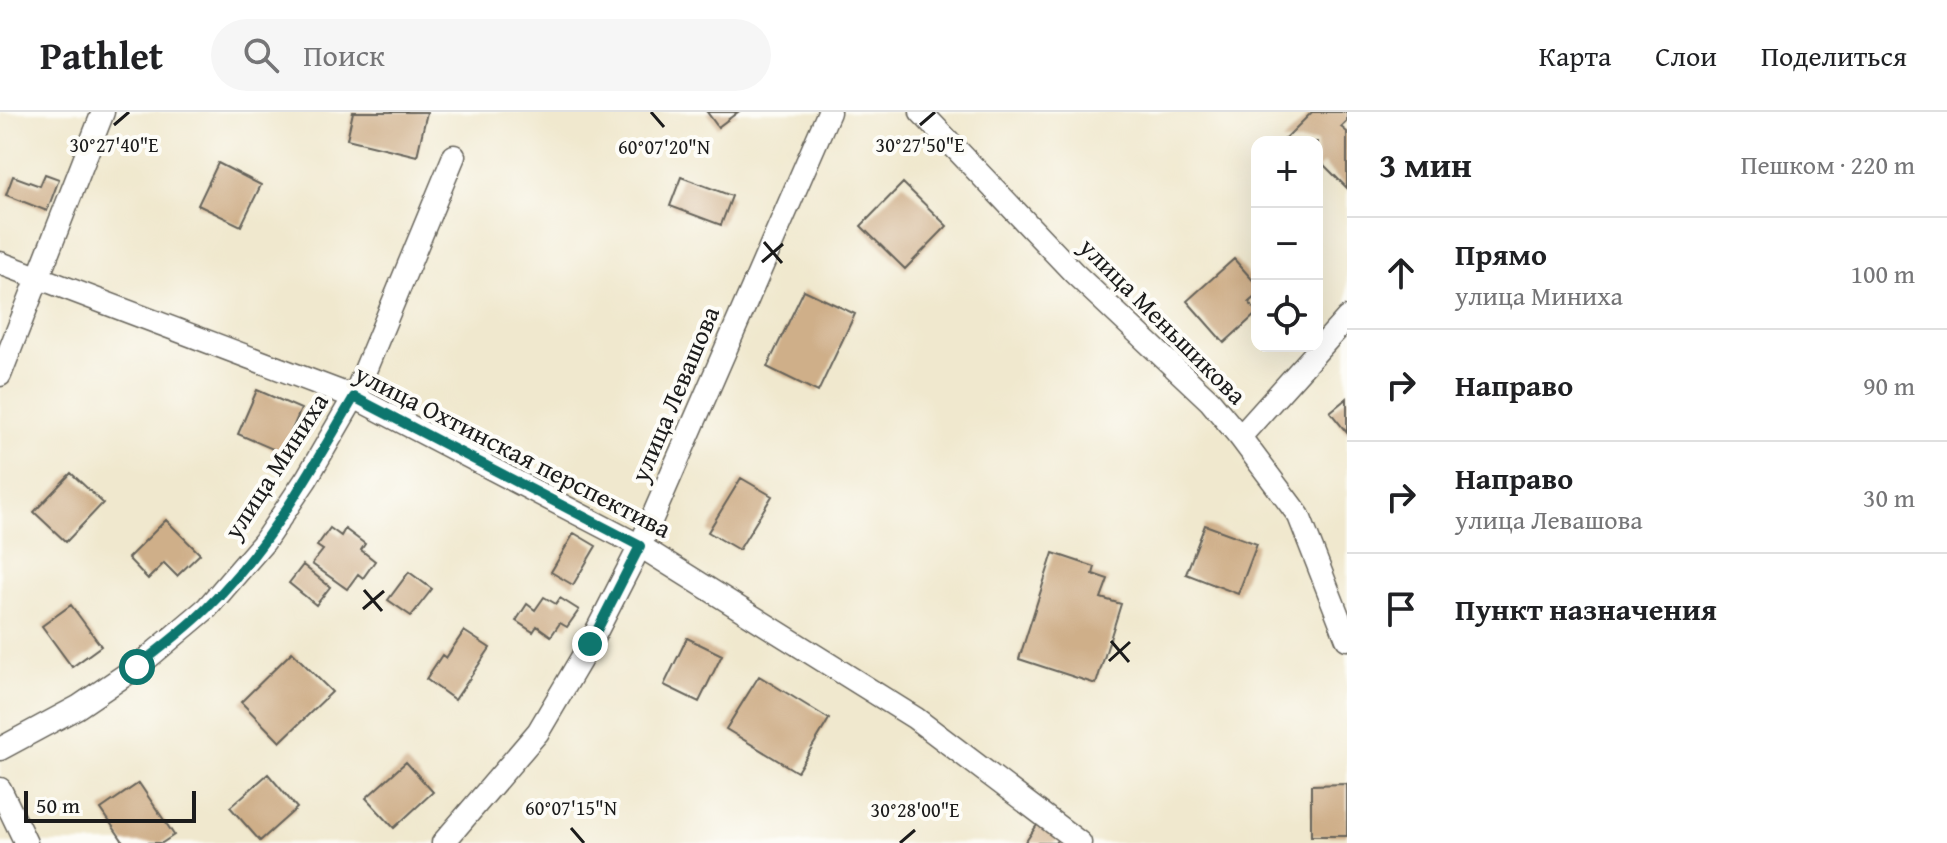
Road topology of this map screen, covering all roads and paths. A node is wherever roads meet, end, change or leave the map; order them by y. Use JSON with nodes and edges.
{"nodes":[{"id":1,"x":103,"y":112,"type":"edge"},
{"id":2,"x":829,"y":112,"type":"edge"},
{"id":3,"x":921,"y":112,"type":"edge"},
{"id":4,"x":454,"y":156,"type":"dead end"},
{"id":5,"x":0,"y":263,"type":"edge"},
{"id":6,"x":38,"y":278,"type":"junction"},
{"id":7,"x":1347,"y":318,"type":"edge"},
{"id":8,"x":0,"y":375,"type":"edge"},
{"id":9,"x":354,"y":397,"type":"junction"},
{"id":10,"x":1240,"y":437,"type":"junction"},
{"id":11,"x":640,"y":546,"type":"junction"},
{"id":12,"x":1347,"y":639,"type":"edge"},
{"id":13,"x":0,"y":749,"type":"edge"},
{"id":14,"x":0,"y":789,"type":"edge"},
{"id":15,"x":26,"y":843,"type":"edge"},
{"id":16,"x":443,"y":843,"type":"edge"},
{"id":17,"x":1080,"y":843,"type":"edge"}],
"edges":[{"from":1,"to":6,"type":"street"},
{"from":2,"to":11,"type":"street","name":"улица Левашова"},
{"from":3,"to":10,"type":"street","name":"улица Меньшикова"},
{"from":4,"to":9,"type":"street","name":"улица Миниха"},
{"from":5,"to":6,"type":"street","name":"улица Охтинская перспектива"},
{"from":6,"to":8,"type":"street"},
{"from":6,"to":9,"type":"street","name":"улица Охтинская перспектива"},
{"from":7,"to":10,"type":"street"},
{"from":9,"to":11,"type":"street","name":"улица Охтинская перспектива"},
{"from":9,"to":13,"type":"street","name":"улица Миниха"},
{"from":10,"to":12,"type":"street","name":"улица Меньшикова"},
{"from":11,"to":16,"type":"street","name":"улица Левашова"},
{"from":11,"to":17,"type":"street","name":"улица Охтинская перспектива"},
{"from":14,"to":15,"type":"street"}]}
